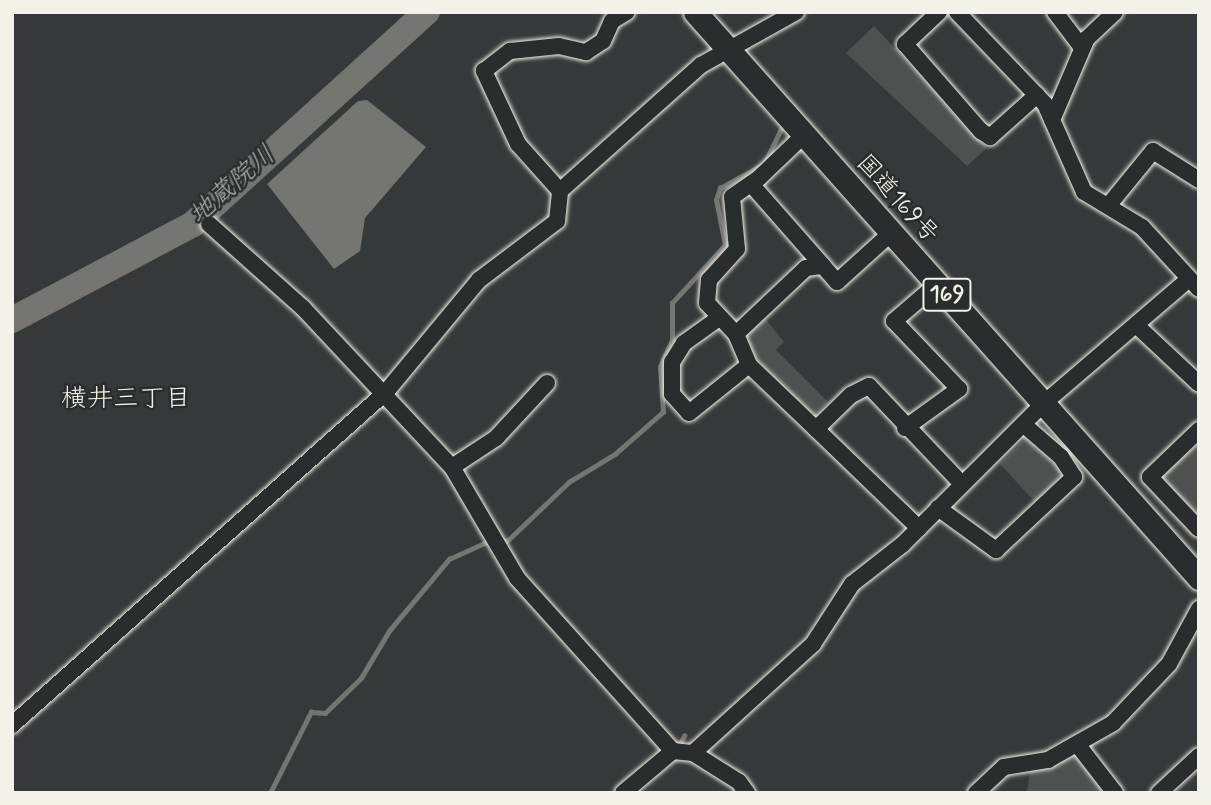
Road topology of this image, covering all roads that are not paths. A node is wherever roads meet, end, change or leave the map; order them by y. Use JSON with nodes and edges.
{"nodes":[{"id":1,"x":627,"y":12,"type":"edge"},
{"id":2,"x":695,"y":12,"type":"edge"},
{"id":3,"x":796,"y":12,"type":"edge"},
{"id":4,"x":940,"y":12,"type":"edge"},
{"id":5,"x":957,"y":12,"type":"edge"},
{"id":6,"x":1055,"y":12,"type":"edge"},
{"id":7,"x":1115,"y":12,"type":"edge"},
{"id":8,"x":1087,"y":38,"type":"junction"},
{"id":9,"x":730,"y":52,"type":"junction"},
{"id":10,"x":1037,"y":96,"type":"junction"},
{"id":11,"x":1052,"y":120,"type":"junction"},
{"id":12,"x":804,"y":135,"type":"junction"},
{"id":13,"x":1199,"y":180,"type":"edge"},
{"id":14,"x":751,"y":184,"type":"junction"},
{"id":15,"x":560,"y":191,"type":"junction"},
{"id":16,"x":1108,"y":206,"type":"junction"},
{"id":17,"x":209,"y":224,"type":"dead end"},
{"id":18,"x":891,"y":233,"type":"junction"},
{"id":19,"x":823,"y":266,"type":"junction"},
{"id":20,"x":937,"y":284,"type":"junction"},
{"id":21,"x":1194,"y":284,"type":"edge"},
{"id":22,"x":719,"y":318,"type":"junction"},
{"id":23,"x":1136,"y":325,"type":"junction"},
{"id":24,"x":736,"y":334,"type":"junction"},
{"id":25,"x":749,"y":365,"type":"junction"},
{"id":26,"x":1195,"y":373,"type":"edge"},
{"id":27,"x":547,"y":383,"type":"dead end"},
{"id":28,"x":386,"y":392,"type":"junction"},
{"id":29,"x":1043,"y":404,"type":"junction"},
{"id":30,"x":1023,"y":424,"type":"junction"},
{"id":31,"x":905,"y":428,"type":"junction"},
{"id":32,"x":816,"y":429,"type":"junction"},
{"id":33,"x":1199,"y":430,"type":"edge"},
{"id":34,"x":452,"y":467,"type":"junction"},
{"id":35,"x":962,"y":484,"type":"junction"},
{"id":36,"x":938,"y":508,"type":"junction"},
{"id":37,"x":919,"y":528,"type":"junction"},
{"id":38,"x":1199,"y":529,"type":"edge"},
{"id":39,"x":1199,"y":579,"type":"edge"},
{"id":40,"x":1199,"y":610,"type":"edge"},
{"id":41,"x":12,"y":725,"type":"edge"},
{"id":42,"x":1077,"y":744,"type":"junction"},
{"id":43,"x":673,"y":751,"type":"junction"},
{"id":44,"x":693,"y":753,"type":"junction"},
{"id":45,"x":1199,"y":756,"type":"edge"},
{"id":46,"x":623,"y":793,"type":"edge"},
{"id":47,"x":747,"y":793,"type":"edge"},
{"id":48,"x":976,"y":793,"type":"edge"},
{"id":49,"x":1115,"y":793,"type":"edge"},
{"id":50,"x":1159,"y":793,"type":"edge"}],
"edges":[{"from":1,"to":15,"type":"street"},
{"from":2,"to":9,"type":"highway","name":"国道169号","number":"169"},
{"from":3,"to":9,"type":"street"},
{"from":4,"to":10,"type":"street"},
{"from":5,"to":10,"type":"street"},
{"from":6,"to":8,"type":"street"},
{"from":7,"to":8,"type":"street"},
{"from":8,"to":11,"type":"street"},
{"from":9,"to":12,"type":"highway","name":"国道169号","number":"169"},
{"from":9,"to":15,"type":"street"},
{"from":10,"to":11,"type":"street"},
{"from":11,"to":16,"type":"street"},
{"from":12,"to":14,"type":"street"},
{"from":12,"to":18,"type":"highway","name":"国道169号","number":"169"},
{"from":13,"to":16,"type":"street"},
{"from":14,"to":19,"type":"street"},
{"from":14,"to":22,"type":"street"},
{"from":15,"to":28,"type":"street"},
{"from":16,"to":21,"type":"street"},
{"from":17,"to":28,"type":"street"},
{"from":18,"to":19,"type":"street"},
{"from":18,"to":20,"type":"highway","name":"国道169号","number":"169"},
{"from":19,"to":24,"type":"street"},
{"from":20,"to":29,"type":"highway","name":"国道169号","number":"169"},
{"from":20,"to":31,"type":"street"},
{"from":21,"to":23,"type":"street"},
{"from":22,"to":24,"type":"street"},
{"from":22,"to":25,"type":"street"},
{"from":23,"to":26,"type":"street"},
{"from":23,"to":29,"type":"street"},
{"from":24,"to":25,"type":"street"},
{"from":25,"to":32,"type":"street"},
{"from":27,"to":34,"type":"street"},
{"from":28,"to":34,"type":"street"},
{"from":28,"to":41,"type":"street"},
{"from":29,"to":30,"type":"street"},
{"from":29,"to":39,"type":"highway","name":"国道169号","number":"169"},
{"from":30,"to":35,"type":"street"},
{"from":30,"to":36,"type":"street"},
{"from":31,"to":32,"type":"street"},
{"from":31,"to":35,"type":"street"},
{"from":32,"to":37,"type":"street"},
{"from":33,"to":38,"type":"street"},
{"from":34,"to":43,"type":"street"},
{"from":35,"to":36,"type":"street"},
{"from":36,"to":37,"type":"street"},
{"from":37,"to":44,"type":"street"},
{"from":40,"to":42,"type":"street"},
{"from":42,"to":48,"type":"street"},
{"from":42,"to":49,"type":"street"},
{"from":43,"to":44,"type":"street"},
{"from":43,"to":46,"type":"street"},
{"from":44,"to":47,"type":"street"},
{"from":45,"to":50,"type":"street"}]}
